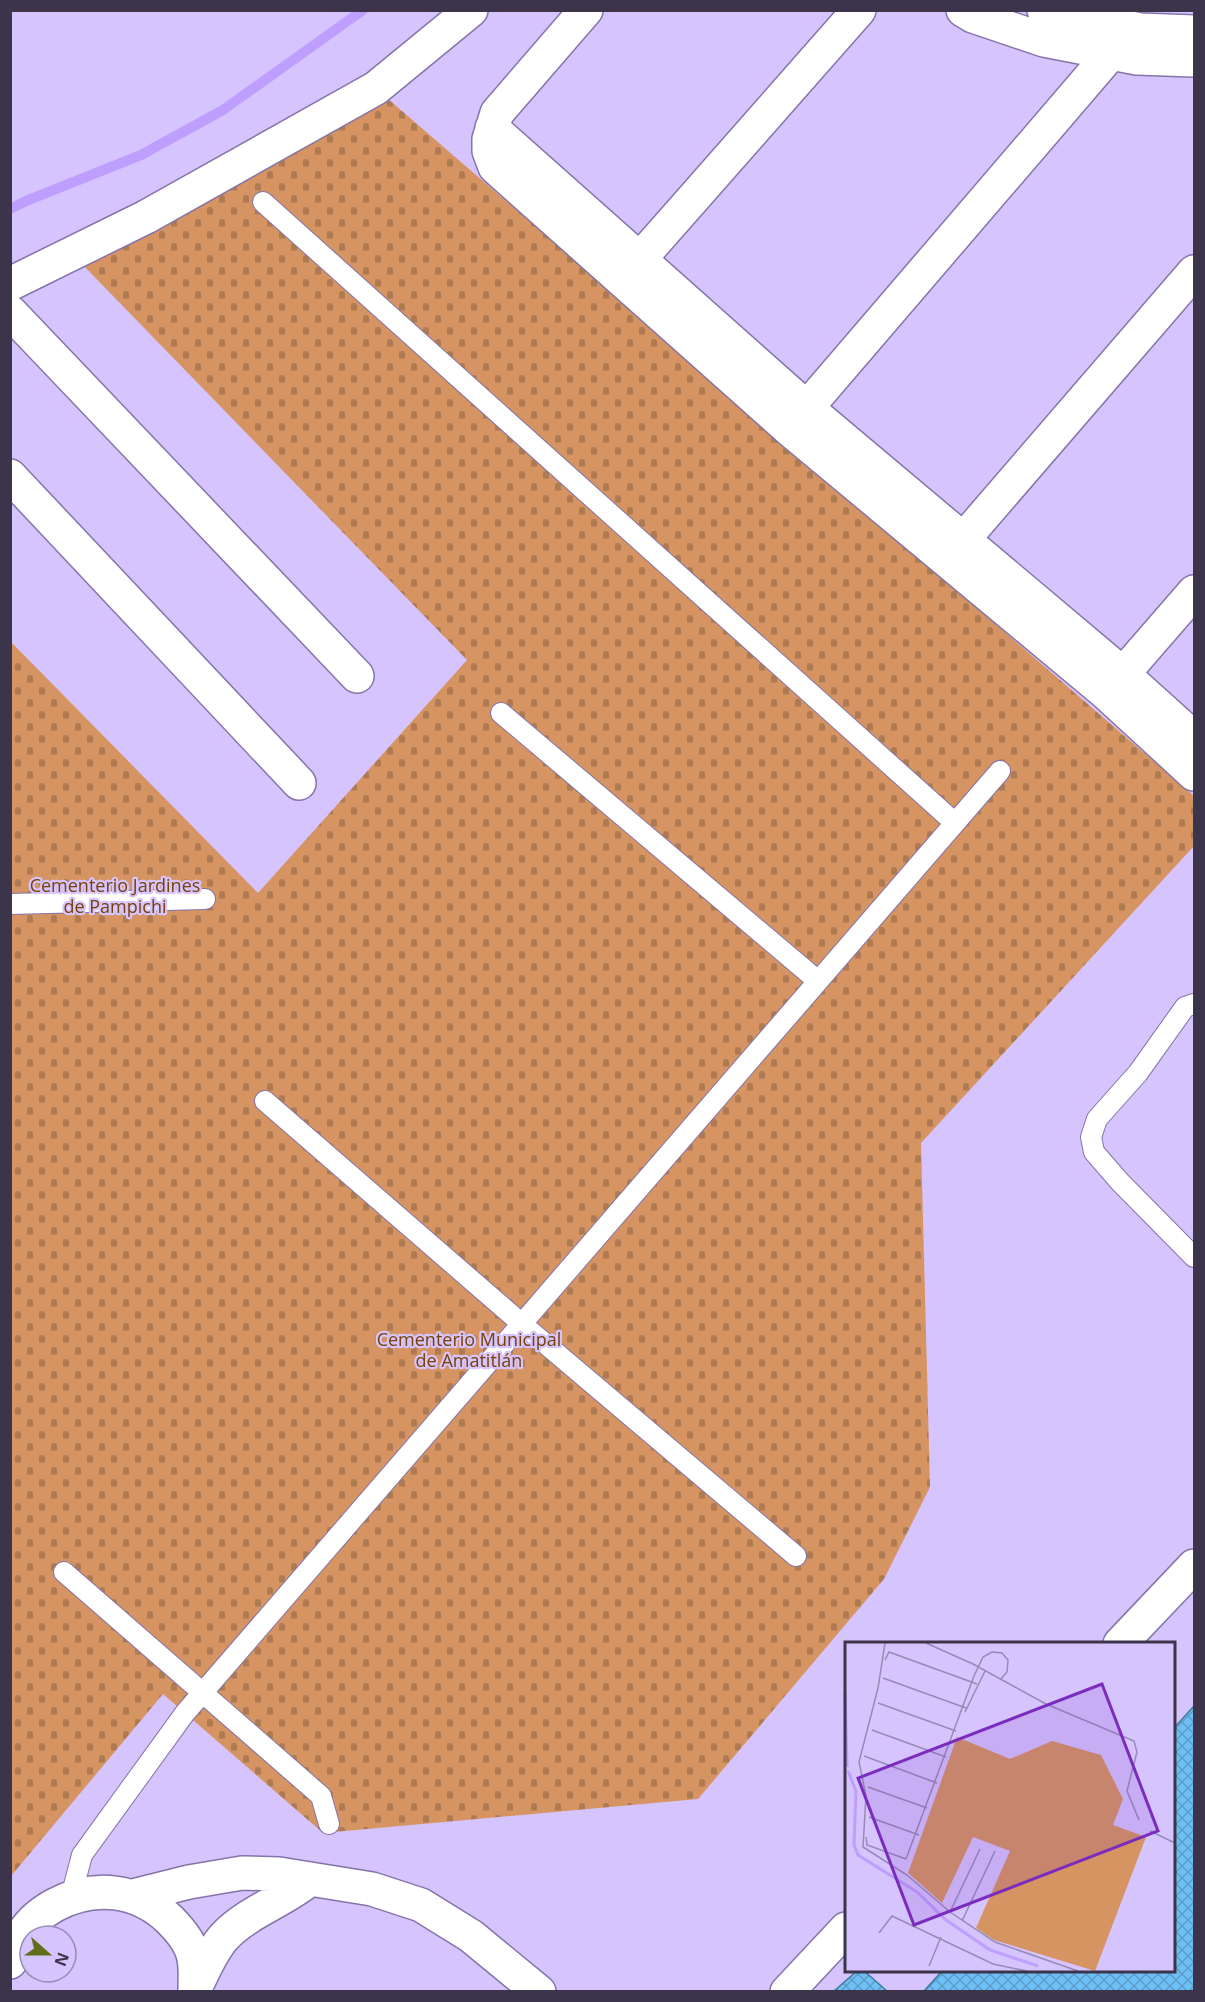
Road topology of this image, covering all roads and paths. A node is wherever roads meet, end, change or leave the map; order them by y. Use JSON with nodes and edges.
{"nodes":[{"id":1,"x":471,"y":10,"type":"edge"},
{"id":2,"x":586,"y":10,"type":"edge"},
{"id":3,"x":859,"y":10,"type":"edge"},
{"id":4,"x":963,"y":10,"type":"edge"},
{"id":5,"x":1044,"y":10,"type":"edge"},
{"id":6,"x":1194,"y":32,"type":"edge"},
{"id":7,"x":1111,"y":53,"type":"junction"},
{"id":8,"x":1194,"y":60,"type":"edge"},
{"id":9,"x":263,"y":202,"type":"dead end"},
{"id":10,"x":630,"y":270,"type":"junction"},
{"id":11,"x":1194,"y":273,"type":"edge"},
{"id":12,"x":10,"y":284,"type":"edge"},
{"id":13,"x":10,"y":312,"type":"edge"},
{"id":14,"x":798,"y":418,"type":"junction"},
{"id":15,"x":10,"y":476,"type":"edge"},
{"id":16,"x":954,"y":550,"type":"junction"},
{"id":17,"x":1194,"y":592,"type":"edge"},
{"id":18,"x":357,"y":676,"type":"dead end"},
{"id":19,"x":1115,"y":683,"type":"junction"},
{"id":20,"x":501,"y":712,"type":"dead end"},
{"id":21,"x":1194,"y":738,"type":"edge"},
{"id":22,"x":1000,"y":771,"type":"dead end"},
{"id":23,"x":1194,"y":774,"type":"edge"},
{"id":24,"x":299,"y":783,"type":"dead end"},
{"id":25,"x":955,"y":823,"type":"junction"},
{"id":26,"x":205,"y":899,"type":"dead end"},
{"id":27,"x":10,"y":904,"type":"edge"},
{"id":28,"x":818,"y":981,"type":"junction"},
{"id":29,"x":1194,"y":1004,"type":"edge"},
{"id":30,"x":265,"y":1101,"type":"dead end"},
{"id":31,"x":1194,"y":1257,"type":"edge"},
{"id":32,"x":522,"y":1324,"type":"junction"},
{"id":33,"x":796,"y":1556,"type":"dead end"},
{"id":34,"x":1194,"y":1566,"type":"edge"},
{"id":35,"x":64,"y":1572,"type":"dead end"},
{"id":36,"x":1122,"y":1642,"type":"edge"},
{"id":37,"x":203,"y":1693,"type":"junction"},
{"id":38,"x":329,"y":1824,"type":"dead end"},
{"id":39,"x":310,"y":1879,"type":"junction"},
{"id":40,"x":133,"y":1896,"type":"junction"},
{"id":41,"x":71,"y":1897,"type":"junction"},
{"id":42,"x":845,"y":1930,"type":"edge"},
{"id":43,"x":15,"y":1939,"type":"edge"},
{"id":44,"x":195,"y":1990,"type":"edge"},
{"id":45,"x":539,"y":1992,"type":"edge"},
{"id":46,"x":787,"y":1992,"type":"edge"}],
"edges":[{"from":1,"to":12,"type":"street"},
{"from":2,"to":10,"type":"street"},
{"from":3,"to":10,"type":"street"},
{"from":4,"to":7,"type":"street"},
{"from":5,"to":6,"type":"street"},
{"from":7,"to":8,"type":"street"},
{"from":7,"to":14,"type":"street"},
{"from":9,"to":25,"type":"lane"},
{"from":10,"to":14,"type":"street"},
{"from":11,"to":16,"type":"street"},
{"from":13,"to":18,"type":"street"},
{"from":14,"to":16,"type":"street"},
{"from":15,"to":24,"type":"street"},
{"from":16,"to":19,"type":"street"},
{"from":17,"to":19,"type":"street"},
{"from":19,"to":21,"type":"street"},
{"from":19,"to":23,"type":"street"},
{"from":20,"to":28,"type":"lane"},
{"from":22,"to":25,"type":"lane"},
{"from":25,"to":28,"type":"lane"},
{"from":26,"to":27,"type":"lane"},
{"from":28,"to":32,"type":"lane"},
{"from":29,"to":31,"type":"lane"},
{"from":30,"to":32,"type":"lane"},
{"from":32,"to":33,"type":"lane"},
{"from":32,"to":37,"type":"lane"},
{"from":34,"to":36,"type":"street"},
{"from":35,"to":37,"type":"lane"},
{"from":37,"to":38,"type":"lane"},
{"from":37,"to":41,"type":"lane"},
{"from":39,"to":40,"type":"street"},
{"from":39,"to":44,"type":"street"},
{"from":39,"to":45,"type":"street"},
{"from":40,"to":41,"type":"street"},
{"from":40,"to":44,"type":"street"},
{"from":41,"to":43,"type":"street"},
{"from":42,"to":46,"type":"street"}]}
